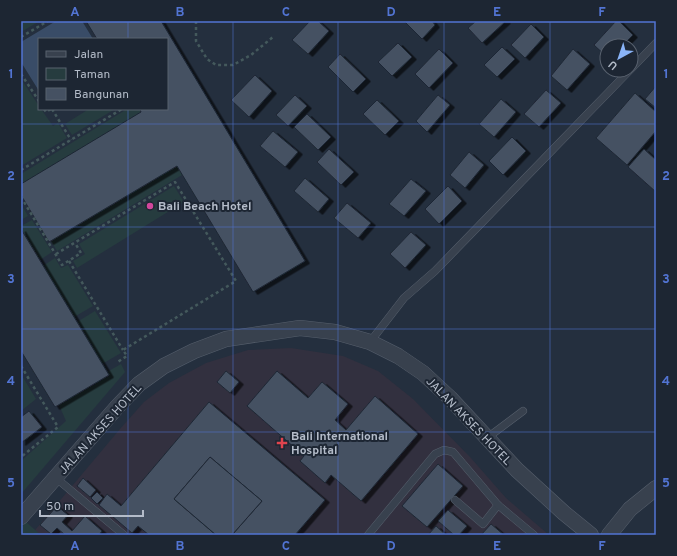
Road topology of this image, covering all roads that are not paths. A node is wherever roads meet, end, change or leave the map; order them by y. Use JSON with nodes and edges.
{"nodes":[{"id":1,"x":656,"y":43,"type":"edge"},
{"id":2,"x":639,"y":61,"type":"edge"},
{"id":3,"x":623,"y":78,"type":"edge"},
{"id":4,"x":370,"y":342,"type":"junction"},
{"id":5,"x":523,"y":411,"type":"dead end"},
{"id":6,"x":487,"y":438,"type":"junction"},
{"id":7,"x":56,"y":478,"type":"junction"},
{"id":8,"x":656,"y":488,"type":"edge"},
{"id":9,"x":455,"y":500,"type":"dead end"},
{"id":10,"x":498,"y":505,"type":"junction"},
{"id":11,"x":21,"y":518,"type":"edge"},
{"id":12,"x":124,"y":535,"type":"edge"},
{"id":13,"x":368,"y":535,"type":"edge"},
{"id":14,"x":534,"y":535,"type":"edge"},
{"id":15,"x":591,"y":535,"type":"edge"},
{"id":16,"x":609,"y":535,"type":"edge"}],
"edges":[{"from":1,"to":2,"type":"lane"},
{"from":3,"to":4,"type":"lane"},
{"from":4,"to":6,"type":"street","name":"JALAN AKSES HOTEL"},
{"from":4,"to":7,"type":"street","name":"JALAN AKSES HOTEL"},
{"from":5,"to":6,"type":"lane"},
{"from":6,"to":15,"type":"street","name":"JALAN AKSES HOTEL"},
{"from":7,"to":11,"type":"street","name":"JALAN AKSES HOTEL"},
{"from":7,"to":12,"type":"lane"},
{"from":8,"to":16,"type":"street"},
{"from":9,"to":10,"type":"lane"},
{"from":10,"to":13,"type":"lane"},
{"from":10,"to":14,"type":"lane"}]}
